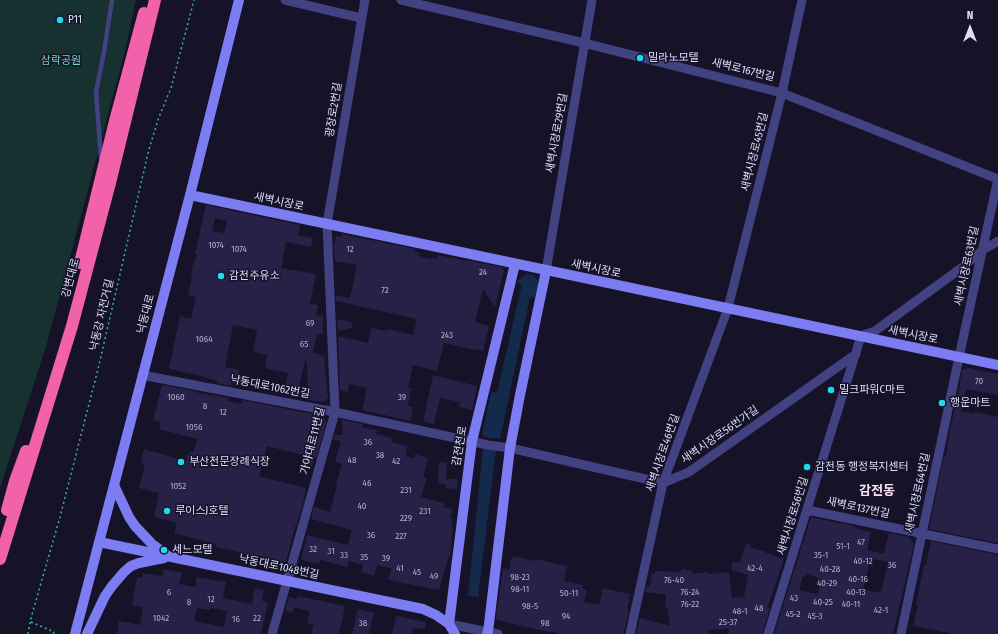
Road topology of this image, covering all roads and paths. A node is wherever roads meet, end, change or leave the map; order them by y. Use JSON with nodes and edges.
{"nodes":[{"id":1,"x":112,"y":0,"type":"edge"},
{"id":2,"x":147,"y":0,"type":"edge"},
{"id":3,"x":155,"y":0,"type":"edge"},
{"id":4,"x":194,"y":0,"type":"edge"},
{"id":5,"x":239,"y":0,"type":"edge"},
{"id":6,"x":284,"y":0,"type":"edge"},
{"id":7,"x":365,"y":0,"type":"edge"},
{"id":8,"x":401,"y":0,"type":"edge"},
{"id":9,"x":592,"y":0,"type":"edge"},
{"id":10,"x":802,"y":0,"type":"edge"},
{"id":11,"x":361,"y":18,"type":"junction"},
{"id":12,"x":584,"y":43,"type":"junction"},
{"id":13,"x":782,"y":93,"type":"junction"},
{"id":14,"x":103,"y":172,"type":"junction"},
{"id":15,"x":998,"y":179,"type":"edge"},
{"id":16,"x":190,"y":195,"type":"junction"},
{"id":17,"x":327,"y":224,"type":"junction"},
{"id":18,"x":998,"y":241,"type":"edge"},
{"id":19,"x":983,"y":250,"type":"junction"},
{"id":20,"x":515,"y":264,"type":"junction"},
{"id":21,"x":546,"y":271,"type":"junction"},
{"id":22,"x":728,"y":308,"type":"junction"},
{"id":23,"x":861,"y":336,"type":"junction"},
{"id":24,"x":856,"y":354,"type":"junction"},
{"id":25,"x":959,"y":357,"type":"junction"},
{"id":26,"x":998,"y":365,"type":"edge"},
{"id":27,"x":142,"y":375,"type":"junction"},
{"id":28,"x":335,"y":412,"type":"junction"},
{"id":29,"x":472,"y":441,"type":"junction"},
{"id":30,"x":510,"y":448,"type":"junction"},
{"id":31,"x":663,"y":483,"type":"junction"},
{"id":32,"x":114,"y":485,"type":"junction"},
{"id":33,"x":807,"y":510,"type":"junction"},
{"id":34,"x":0,"y":531,"type":"edge"},
{"id":35,"x":922,"y":534,"type":"junction"},
{"id":36,"x":99,"y":542,"type":"junction"},
{"id":37,"x":998,"y":549,"type":"edge"},
{"id":38,"x":170,"y":557,"type":"junction"},
{"id":39,"x":0,"y":559,"type":"edge"},
{"id":40,"x":288,"y":581,"type":"junction"},
{"id":41,"x":95,"y":619,"type":"junction"},
{"id":42,"x":31,"y":622,"type":"junction"},
{"id":43,"x":449,"y":624,"type":"junction"},
{"id":44,"x":487,"y":633,"type":"edge"},
{"id":45,"x":28,"y":634,"type":"edge"},
{"id":46,"x":53,"y":634,"type":"edge"},
{"id":47,"x":75,"y":634,"type":"edge"},
{"id":48,"x":87,"y":634,"type":"edge"},
{"id":49,"x":97,"y":634,"type":"edge"},
{"id":50,"x":272,"y":634,"type":"edge"},
{"id":51,"x":455,"y":634,"type":"edge"},
{"id":52,"x":498,"y":634,"type":"edge"},
{"id":53,"x":630,"y":634,"type":"edge"},
{"id":54,"x":768,"y":634,"type":"edge"},
{"id":55,"x":901,"y":634,"type":"edge"}],
"edges":[{"from":1,"to":14,"type":"lane"},
{"from":2,"to":14,"type":"highway","name":"강변대로"},
{"from":3,"to":39,"type":"highway","name":"강변대로"},
{"from":4,"to":42,"type":"path","name":"낙동강 자전거길"},
{"from":5,"to":16,"type":"street","name":"낙동대로"},
{"from":6,"to":11,"type":"street"},
{"from":7,"to":11,"type":"street","name":"광장로2번길"},
{"from":8,"to":12,"type":"street","name":"새벽로167번길"},
{"from":9,"to":12,"type":"street","name":"새벽시장로29번길"},
{"from":10,"to":13,"type":"street","name":"새벽시장로45번길"},
{"from":11,"to":17,"type":"street","name":"광장로2번길"},
{"from":12,"to":13,"type":"street","name":"새벽로167번길"},
{"from":12,"to":21,"type":"street","name":"새벽시장로29번길"},
{"from":13,"to":15,"type":"street","name":"새벽로167번길"},
{"from":13,"to":22,"type":"street","name":"새벽시장로45번길"},
{"from":14,"to":34,"type":"highway","name":"강변대로"},
{"from":15,"to":19,"type":"street","name":"새벽시장로63번길"},
{"from":16,"to":17,"type":"street","name":"새벽시장로"},
{"from":16,"to":27,"type":"street","name":"낙동대로"},
{"from":17,"to":20,"type":"street","name":"새벽시장로"},
{"from":17,"to":28,"type":"street","name":"가야대로11번길"},
{"from":18,"to":19,"type":"street"},
{"from":19,"to":23,"type":"street"},
{"from":19,"to":25,"type":"street","name":"새벽시장로63번길"},
{"from":20,"to":21,"type":"street","name":"새벽시장로"},
{"from":20,"to":29,"type":"street","name":"감전천로"},
{"from":21,"to":22,"type":"street","name":"새벽시장로"},
{"from":21,"to":30,"type":"street"},
{"from":22,"to":23,"type":"street","name":"새벽시장로"},
{"from":22,"to":31,"type":"street","name":"새벽시장로46번길"},
{"from":23,"to":24,"type":"street","name":"새벽시장로56번길"},
{"from":23,"to":25,"type":"street","name":"새벽시장로"},
{"from":24,"to":31,"type":"street","name":"새벽시장로56번가길"},
{"from":24,"to":33,"type":"street","name":"새벽시장로56번길"},
{"from":25,"to":26,"type":"street","name":"새벽시장로"},
{"from":25,"to":35,"type":"street","name":"새벽시장로64번길"},
{"from":27,"to":28,"type":"street","name":"낙동대로1062번길"},
{"from":27,"to":32,"type":"street","name":"낙동대로"},
{"from":28,"to":29,"type":"street","name":"낙동대로1062번길"},
{"from":28,"to":40,"type":"street","name":"가야대로11번길"},
{"from":29,"to":30,"type":"street","name":"낙동대로1062번길"},
{"from":29,"to":43,"type":"street","name":"감전천로"},
{"from":30,"to":31,"type":"street"},
{"from":30,"to":44,"type":"street"},
{"from":31,"to":53,"type":"street","name":"새벽시장로46번길"},
{"from":32,"to":36,"type":"street","name":"낙동대로"},
{"from":32,"to":38,"type":"street"},
{"from":33,"to":35,"type":"street","name":"새벽로137번길"},
{"from":33,"to":54,"type":"street","name":"새벽시장로56번길"},
{"from":35,"to":37,"type":"street","name":"새벽로137번길"},
{"from":35,"to":55,"type":"street","name":"새벽시장로64번길"},
{"from":36,"to":38,"type":"street","name":"낙동대로1048번길"},
{"from":36,"to":47,"type":"street","name":"낙동대로"},
{"from":38,"to":40,"type":"street","name":"낙동대로1048번길"},
{"from":38,"to":41,"type":"street"},
{"from":40,"to":43,"type":"street","name":"낙동대로1048번길"},
{"from":40,"to":50,"type":"street","name":"가야대로11번길"},
{"from":41,"to":48,"type":"street"},
{"from":41,"to":49,"type":"street"},
{"from":42,"to":45,"type":"path","name":"낙동강 자전거길"},
{"from":42,"to":46,"type":"path"},
{"from":43,"to":44,"type":"street"},
{"from":43,"to":51,"type":"street"},
{"from":44,"to":52,"type":"street"}]}
